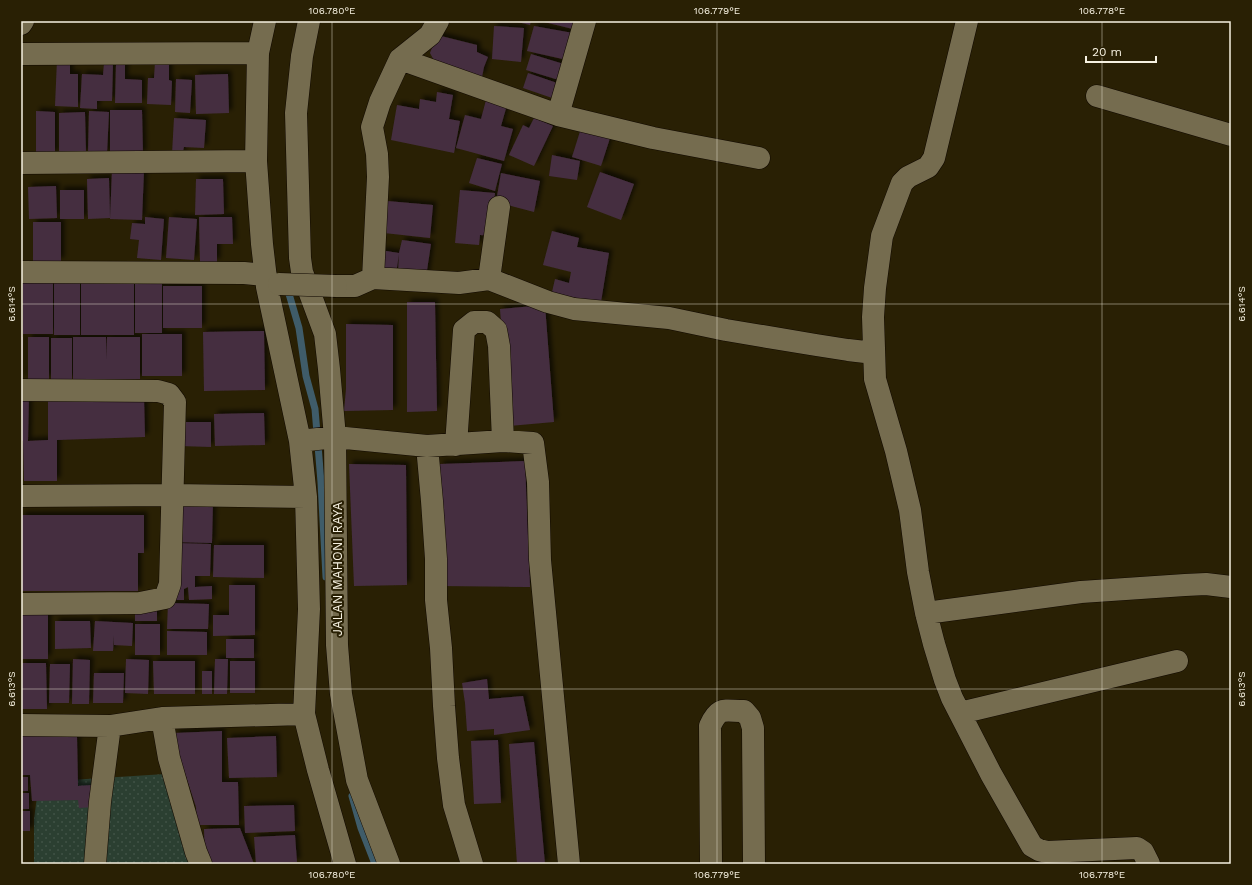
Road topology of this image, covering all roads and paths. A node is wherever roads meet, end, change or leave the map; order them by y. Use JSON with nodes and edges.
{"nodes":[{"id":1,"x":23,"y":21,"type":"edge"},
{"id":2,"x":265,"y":21,"type":"edge"},
{"id":3,"x":309,"y":21,"type":"edge"},
{"id":4,"x":438,"y":21,"type":"edge"},
{"id":5,"x":586,"y":21,"type":"edge"},
{"id":6,"x":967,"y":21,"type":"edge"},
{"id":7,"x":21,"y":24,"type":"edge"},
{"id":8,"x":258,"y":53,"type":"junction"},
{"id":9,"x":21,"y":54,"type":"edge"},
{"id":10,"x":400,"y":59,"type":"junction"},
{"id":11,"x":1097,"y":96,"type":"dead end"},
{"id":12,"x":558,"y":115,"type":"junction"},
{"id":13,"x":1231,"y":135,"type":"edge"},
{"id":14,"x":759,"y":158,"type":"dead end"},
{"id":15,"x":256,"y":161,"type":"junction"},
{"id":16,"x":21,"y":163,"type":"edge"},
{"id":17,"x":499,"y":207,"type":"dead end"},
{"id":18,"x":21,"y":272,"type":"edge"},
{"id":19,"x":373,"y":278,"type":"junction"},
{"id":20,"x":489,"y":279,"type":"junction"},
{"id":21,"x":271,"y":282,"type":"junction"},
{"id":22,"x":874,"y":353,"type":"junction"},
{"id":23,"x":21,"y":390,"type":"edge"},
{"id":24,"x":317,"y":439,"type":"junction"},
{"id":25,"x":502,"y":441,"type":"junction"},
{"id":26,"x":456,"y":445,"type":"junction"},
{"id":27,"x":427,"y":446,"type":"junction"},
{"id":28,"x":173,"y":495,"type":"junction"},
{"id":29,"x":21,"y":496,"type":"edge"},
{"id":30,"x":306,"y":497,"type":"junction"},
{"id":31,"x":1231,"y":587,"type":"edge"},
{"id":32,"x":21,"y":604,"type":"edge"},
{"id":33,"x":926,"y":613,"type":"junction"},
{"id":34,"x":1177,"y":661,"type":"dead end"},
{"id":35,"x":960,"y":713,"type":"junction"},
{"id":36,"x":304,"y":714,"type":"junction"},
{"id":37,"x":162,"y":718,"type":"junction"},
{"id":38,"x":21,"y":725,"type":"edge"},
{"id":39,"x":110,"y":726,"type":"junction"},
{"id":40,"x":94,"y":864,"type":"edge"},
{"id":41,"x":201,"y":864,"type":"edge"},
{"id":42,"x":345,"y":864,"type":"edge"},
{"id":43,"x":389,"y":864,"type":"edge"},
{"id":44,"x":472,"y":864,"type":"edge"},
{"id":45,"x":570,"y":864,"type":"edge"},
{"id":46,"x":711,"y":864,"type":"edge"},
{"id":47,"x":754,"y":864,"type":"edge"},
{"id":48,"x":1149,"y":864,"type":"edge"}],
"edges":[{"from":1,"to":7,"type":"street"},
{"from":2,"to":8,"type":"street","name":"JALAN MAHONI RAYA"},
{"from":3,"to":24,"type":"street","name":"JALAN MAHONI RAYA"},
{"from":4,"to":10,"type":"street"},
{"from":5,"to":12,"type":"street"},
{"from":6,"to":22,"type":"street"},
{"from":8,"to":9,"type":"street"},
{"from":8,"to":15,"type":"street","name":"JALAN MAHONI RAYA"},
{"from":10,"to":12,"type":"street"},
{"from":10,"to":19,"type":"street"},
{"from":11,"to":13,"type":"street"},
{"from":12,"to":14,"type":"street"},
{"from":15,"to":16,"type":"street"},
{"from":15,"to":21,"type":"street","name":"JALAN MAHONI RAYA"},
{"from":17,"to":20,"type":"street"},
{"from":18,"to":21,"type":"street"},
{"from":19,"to":20,"type":"street"},
{"from":19,"to":21,"type":"street","bridge":true},
{"from":20,"to":22,"type":"street"},
{"from":21,"to":24,"type":"street","name":"JALAN MAHONI RAYA"},
{"from":22,"to":33,"type":"street"},
{"from":23,"to":28,"type":"street"},
{"from":24,"to":27,"type":"street"},
{"from":24,"to":30,"type":"street","name":"JALAN MAHONI RAYA"},
{"from":24,"to":43,"type":"street","name":"JALAN MAHONI RAYA"},
{"from":25,"to":26,"type":"street"},
{"from":25,"to":26,"type":"street"},
{"from":25,"to":45,"type":"street"},
{"from":26,"to":27,"type":"street"},
{"from":27,"to":44,"type":"street"},
{"from":28,"to":29,"type":"street"},
{"from":28,"to":30,"type":"street"},
{"from":28,"to":32,"type":"street"},
{"from":30,"to":36,"type":"street","name":"JALAN MAHONI RAYA"},
{"from":31,"to":33,"type":"street"},
{"from":33,"to":35,"type":"street"},
{"from":34,"to":35,"type":"street"},
{"from":35,"to":48,"type":"street"},
{"from":36,"to":37,"type":"street"},
{"from":36,"to":42,"type":"street","name":"JALAN MAHONI RAYA"},
{"from":37,"to":39,"type":"street"},
{"from":37,"to":41,"type":"street"},
{"from":38,"to":39,"type":"street"},
{"from":39,"to":40,"type":"street"},
{"from":46,"to":47,"type":"street"}]}
